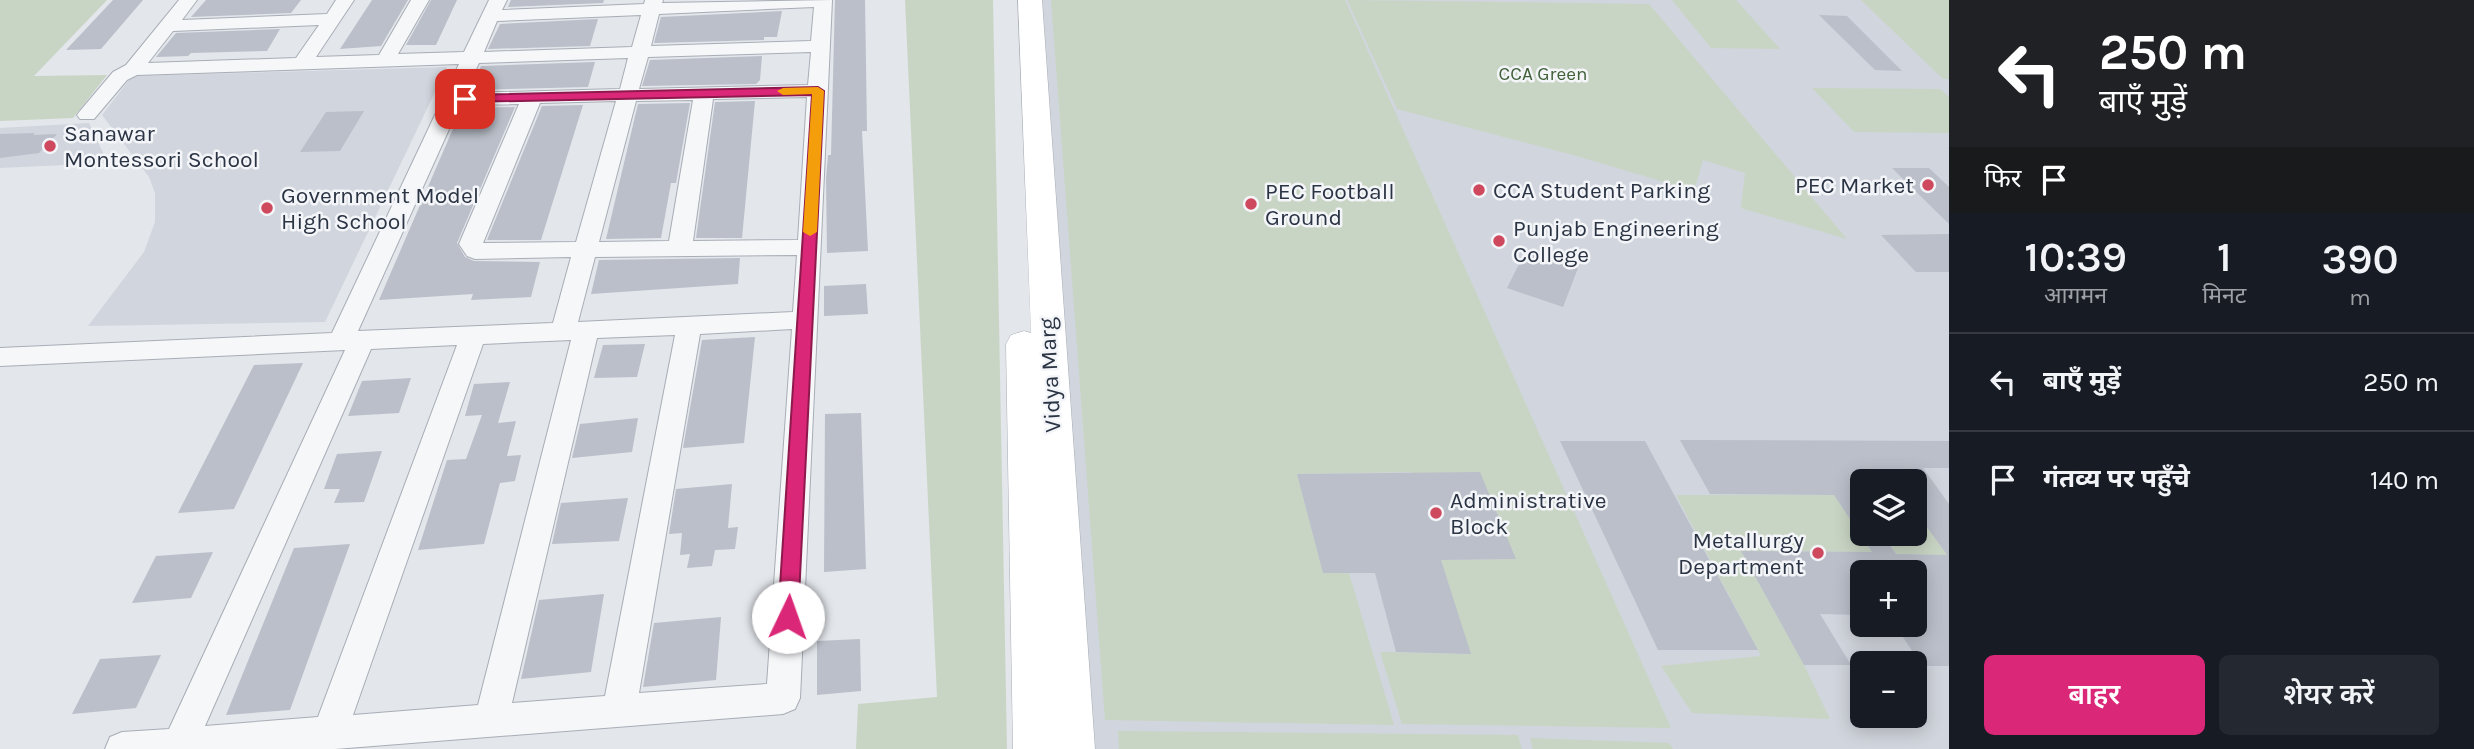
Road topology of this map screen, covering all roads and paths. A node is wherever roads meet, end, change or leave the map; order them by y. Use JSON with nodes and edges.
{"nodes":[{"id":1,"x":188,"y":0,"type":"edge"},
{"id":2,"x":261,"y":0,"type":"edge"},
{"id":3,"x":345,"y":0,"type":"edge"},
{"id":4,"x":420,"y":0,"type":"edge"},
{"id":5,"x":823,"y":0,"type":"edge"},
{"id":6,"x":1012,"y":0,"type":"edge"},
{"id":7,"x":1030,"y":0,"type":"edge"},
{"id":8,"x":723,"y":3,"type":"edge"},
{"id":9,"x":653,"y":4,"type":"edge"},
{"id":10,"x":567,"y":6,"type":"edge"},
{"id":11,"x":495,"y":8,"type":"edge"},
{"id":12,"x":332,"y":19,"type":"junction"},
{"id":13,"x":246,"y":22,"type":"junction"},
{"id":14,"x":166,"y":26,"type":"junction"},
{"id":15,"x":821,"y":46,"type":"junction"},
{"id":16,"x":638,"y":53,"type":"junction"},
{"id":17,"x":472,"y":59,"type":"junction"},
{"id":18,"x":384,"y":62,"type":"junction"},
{"id":19,"x":301,"y":65,"type":"junction"},
{"id":20,"x":133,"y":69,"type":"junction"},
{"id":21,"x":818,"y":91,"type":"junction"},
{"id":22,"x":704,"y":93,"type":"junction"},
{"id":23,"x":627,"y":94,"type":"junction"},
{"id":24,"x":533,"y":97,"type":"junction"},
{"id":25,"x":453,"y":99,"type":"junction"},
{"id":26,"x":88,"y":115,"type":"dead end"},
{"id":27,"x":809,"y":247,"type":"junction"},
{"id":28,"x":680,"y":248,"type":"junction"},
{"id":29,"x":586,"y":249,"type":"junction"},
{"id":30,"x":805,"y":320,"type":"junction"},
{"id":31,"x":689,"y":325,"type":"junction"},
{"id":32,"x":575,"y":330,"type":"junction"},
{"id":33,"x":473,"y":335,"type":"junction"},
{"id":34,"x":352,"y":341,"type":"junction"},
{"id":35,"x":0,"y":357,"type":"edge"},
{"id":36,"x":619,"y":711,"type":"junction"},
{"id":37,"x":491,"y":722,"type":"junction"},
{"id":38,"x":328,"y":734,"type":"junction"},
{"id":39,"x":179,"y":746,"type":"junction"},
{"id":40,"x":122,"y":749,"type":"edge"},
{"id":41,"x":1037,"y":749,"type":"edge"},
{"id":42,"x":1070,"y":749,"type":"edge"}],
"edges":[{"from":1,"to":14,"type":"street"},
{"from":2,"to":13,"type":"street"},
{"from":3,"to":12,"type":"street"},
{"from":4,"to":18,"type":"street"},
{"from":5,"to":8,"type":"street"},
{"from":5,"to":15,"type":"street"},
{"from":6,"to":41,"type":"main road","name":"Vidya Marg"},
{"from":7,"to":42,"type":"main road","name":"Vidya Marg"},
{"from":8,"to":9,"type":"street"},
{"from":9,"to":10,"type":"street"},
{"from":9,"to":16,"type":"street"},
{"from":10,"to":11,"type":"street"},
{"from":11,"to":17,"type":"street"},
{"from":12,"to":13,"type":"street"},
{"from":12,"to":19,"type":"street"},
{"from":13,"to":14,"type":"street"},
{"from":14,"to":20,"type":"street"},
{"from":15,"to":16,"type":"street"},
{"from":15,"to":21,"type":"street"},
{"from":16,"to":17,"type":"street"},
{"from":16,"to":23,"type":"street"},
{"from":17,"to":18,"type":"street"},
{"from":17,"to":25,"type":"street"},
{"from":18,"to":19,"type":"street"},
{"from":19,"to":20,"type":"street"},
{"from":20,"to":26,"type":"street"},
{"from":21,"to":22,"type":"street"},
{"from":21,"to":27,"type":"street"},
{"from":22,"to":23,"type":"street"},
{"from":22,"to":28,"type":"street"},
{"from":23,"to":24,"type":"street"},
{"from":23,"to":29,"type":"street"},
{"from":24,"to":25,"type":"street"},
{"from":24,"to":29,"type":"street"},
{"from":25,"to":34,"type":"street"},
{"from":27,"to":28,"type":"street"},
{"from":27,"to":30,"type":"street"},
{"from":28,"to":29,"type":"street"},
{"from":29,"to":32,"type":"street"},
{"from":30,"to":31,"type":"street"},
{"from":30,"to":36,"type":"street"},
{"from":31,"to":32,"type":"street"},
{"from":31,"to":36,"type":"street"},
{"from":32,"to":33,"type":"street"},
{"from":32,"to":37,"type":"street"},
{"from":33,"to":34,"type":"street"},
{"from":33,"to":38,"type":"street"},
{"from":34,"to":35,"type":"street"},
{"from":34,"to":39,"type":"street"},
{"from":36,"to":37,"type":"street"},
{"from":37,"to":38,"type":"street"},
{"from":38,"to":39,"type":"street"},
{"from":39,"to":40,"type":"street"}]}
